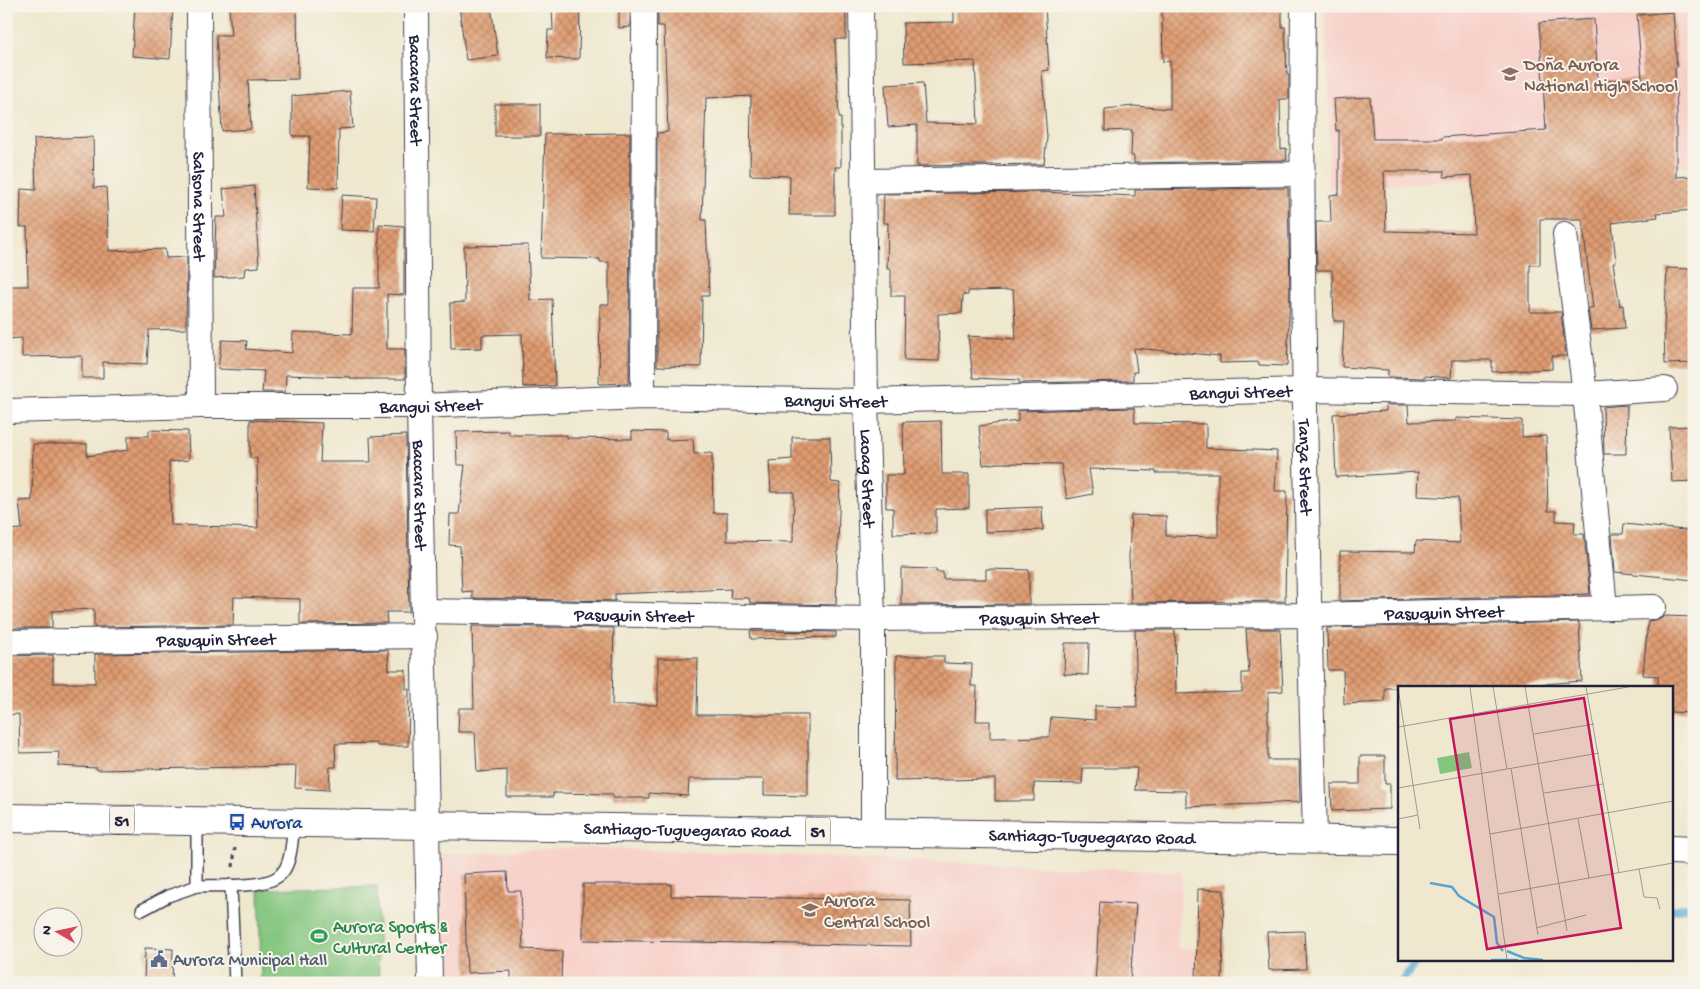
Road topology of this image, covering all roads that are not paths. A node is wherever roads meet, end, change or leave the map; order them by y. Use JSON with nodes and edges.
{"nodes":[{"id":1,"x":199,"y":6,"type":"edge"},
{"id":2,"x":416,"y":6,"type":"edge"},
{"id":3,"x":644,"y":6,"type":"edge"},
{"id":4,"x":861,"y":6,"type":"edge"},
{"id":5,"x":1303,"y":6,"type":"edge"},
{"id":6,"x":1301,"y":174,"type":"junction"},
{"id":7,"x":864,"y":181,"type":"junction"},
{"id":8,"x":1564,"y":234,"type":"dead end"},
{"id":9,"x":1665,"y":389,"type":"dead end"},
{"id":10,"x":1303,"y":390,"type":"junction"},
{"id":11,"x":1585,"y":394,"type":"junction"},
{"id":12,"x":643,"y":397,"type":"junction"},
{"id":13,"x":866,"y":401,"type":"junction"},
{"id":14,"x":201,"y":406,"type":"junction"},
{"id":15,"x":419,"y":406,"type":"junction"},
{"id":16,"x":6,"y":412,"type":"edge"},
{"id":17,"x":1654,"y":607,"type":"dead end"},
{"id":18,"x":1605,"y":608,"type":"junction"},
{"id":19,"x":424,"y":610,"type":"junction"},
{"id":20,"x":1310,"y":615,"type":"junction"},
{"id":21,"x":873,"y":619,"type":"junction"},
{"id":22,"x":425,"y":636,"type":"junction"},
{"id":23,"x":6,"y":642,"type":"edge"},
{"id":24,"x":6,"y":818,"type":"edge"},
{"id":25,"x":197,"y":821,"type":"junction"},
{"id":26,"x":294,"y":824,"type":"junction"},
{"id":27,"x":428,"y":826,"type":"junction"},
{"id":28,"x":873,"y":831,"type":"junction"},
{"id":29,"x":1316,"y":838,"type":"junction"},
{"id":30,"x":1398,"y":841,"type":"edge"},
{"id":31,"x":1672,"y":850,"type":"edge"},
{"id":32,"x":1694,"y":851,"type":"edge"},
{"id":33,"x":231,"y":885,"type":"junction"},
{"id":34,"x":197,"y":886,"type":"junction"},
{"id":35,"x":142,"y":910,"type":"dead end"},
{"id":36,"x":235,"y":983,"type":"edge"},
{"id":37,"x":430,"y":983,"type":"edge"}],
"edges":[{"from":1,"to":14,"type":"street","name":"Salsona Street"},
{"from":2,"to":15,"type":"street","name":"Baccara Street"},
{"from":3,"to":12,"type":"street"},
{"from":4,"to":7,"type":"street","name":"Laoag Street"},
{"from":5,"to":6,"type":"street","name":"Tanza Street"},
{"from":6,"to":7,"type":"street"},
{"from":6,"to":10,"type":"street","name":"Tanza Street"},
{"from":7,"to":13,"type":"street","name":"Laoag Street"},
{"from":8,"to":11,"type":"street"},
{"from":9,"to":11,"type":"street","name":"Bangui Street"},
{"from":10,"to":11,"type":"street","name":"Bangui Street"},
{"from":10,"to":13,"type":"street","name":"Bangui Street"},
{"from":10,"to":20,"type":"street","name":"Tanza Street"},
{"from":11,"to":18,"type":"street"},
{"from":12,"to":13,"type":"street","name":"Bangui Street"},
{"from":12,"to":15,"type":"street","name":"Bangui Street"},
{"from":13,"to":21,"type":"street","name":"Laoag Street"},
{"from":14,"to":15,"type":"street","name":"Bangui Street"},
{"from":14,"to":16,"type":"street","name":"Bangui Street"},
{"from":15,"to":19,"type":"street","name":"Baccara Street"},
{"from":17,"to":18,"type":"street","name":"Pasuquin Street"},
{"from":18,"to":20,"type":"street","name":"Pasuquin Street"},
{"from":19,"to":21,"type":"street","name":"Pasuquin Street"},
{"from":19,"to":22,"type":"street","name":"Baccara Street"},
{"from":20,"to":21,"type":"street","name":"Pasuquin Street"},
{"from":20,"to":29,"type":"street","name":"Tanza Street"},
{"from":21,"to":28,"type":"street","name":"Laoag Street"},
{"from":22,"to":23,"type":"street","name":"Pasuquin Street"},
{"from":22,"to":27,"type":"street","name":"Baccara Street"},
{"from":24,"to":25,"type":"highway","name":"Santiago-Tuguegarao Road","number":"51"},
{"from":25,"to":26,"type":"highway","name":"Santiago-Tuguegarao Road","number":"51"},
{"from":25,"to":34,"type":"lane"},
{"from":26,"to":27,"type":"highway","name":"Santiago-Tuguegarao Road","number":"51"},
{"from":26,"to":33,"type":"lane"},
{"from":27,"to":28,"type":"highway","name":"Santiago-Tuguegarao Road","number":"51"},
{"from":27,"to":37,"type":"street","name":"Baccara Street"},
{"from":28,"to":29,"type":"highway","name":"Santiago-Tuguegarao Road","number":"51"},
{"from":29,"to":30,"type":"highway","name":"Santiago-Tuguegarao Road","number":"51"},
{"from":31,"to":32,"type":"highway"},
{"from":33,"to":34,"type":"lane"},
{"from":33,"to":36,"type":"lane"},
{"from":34,"to":35,"type":"lane"}]}
